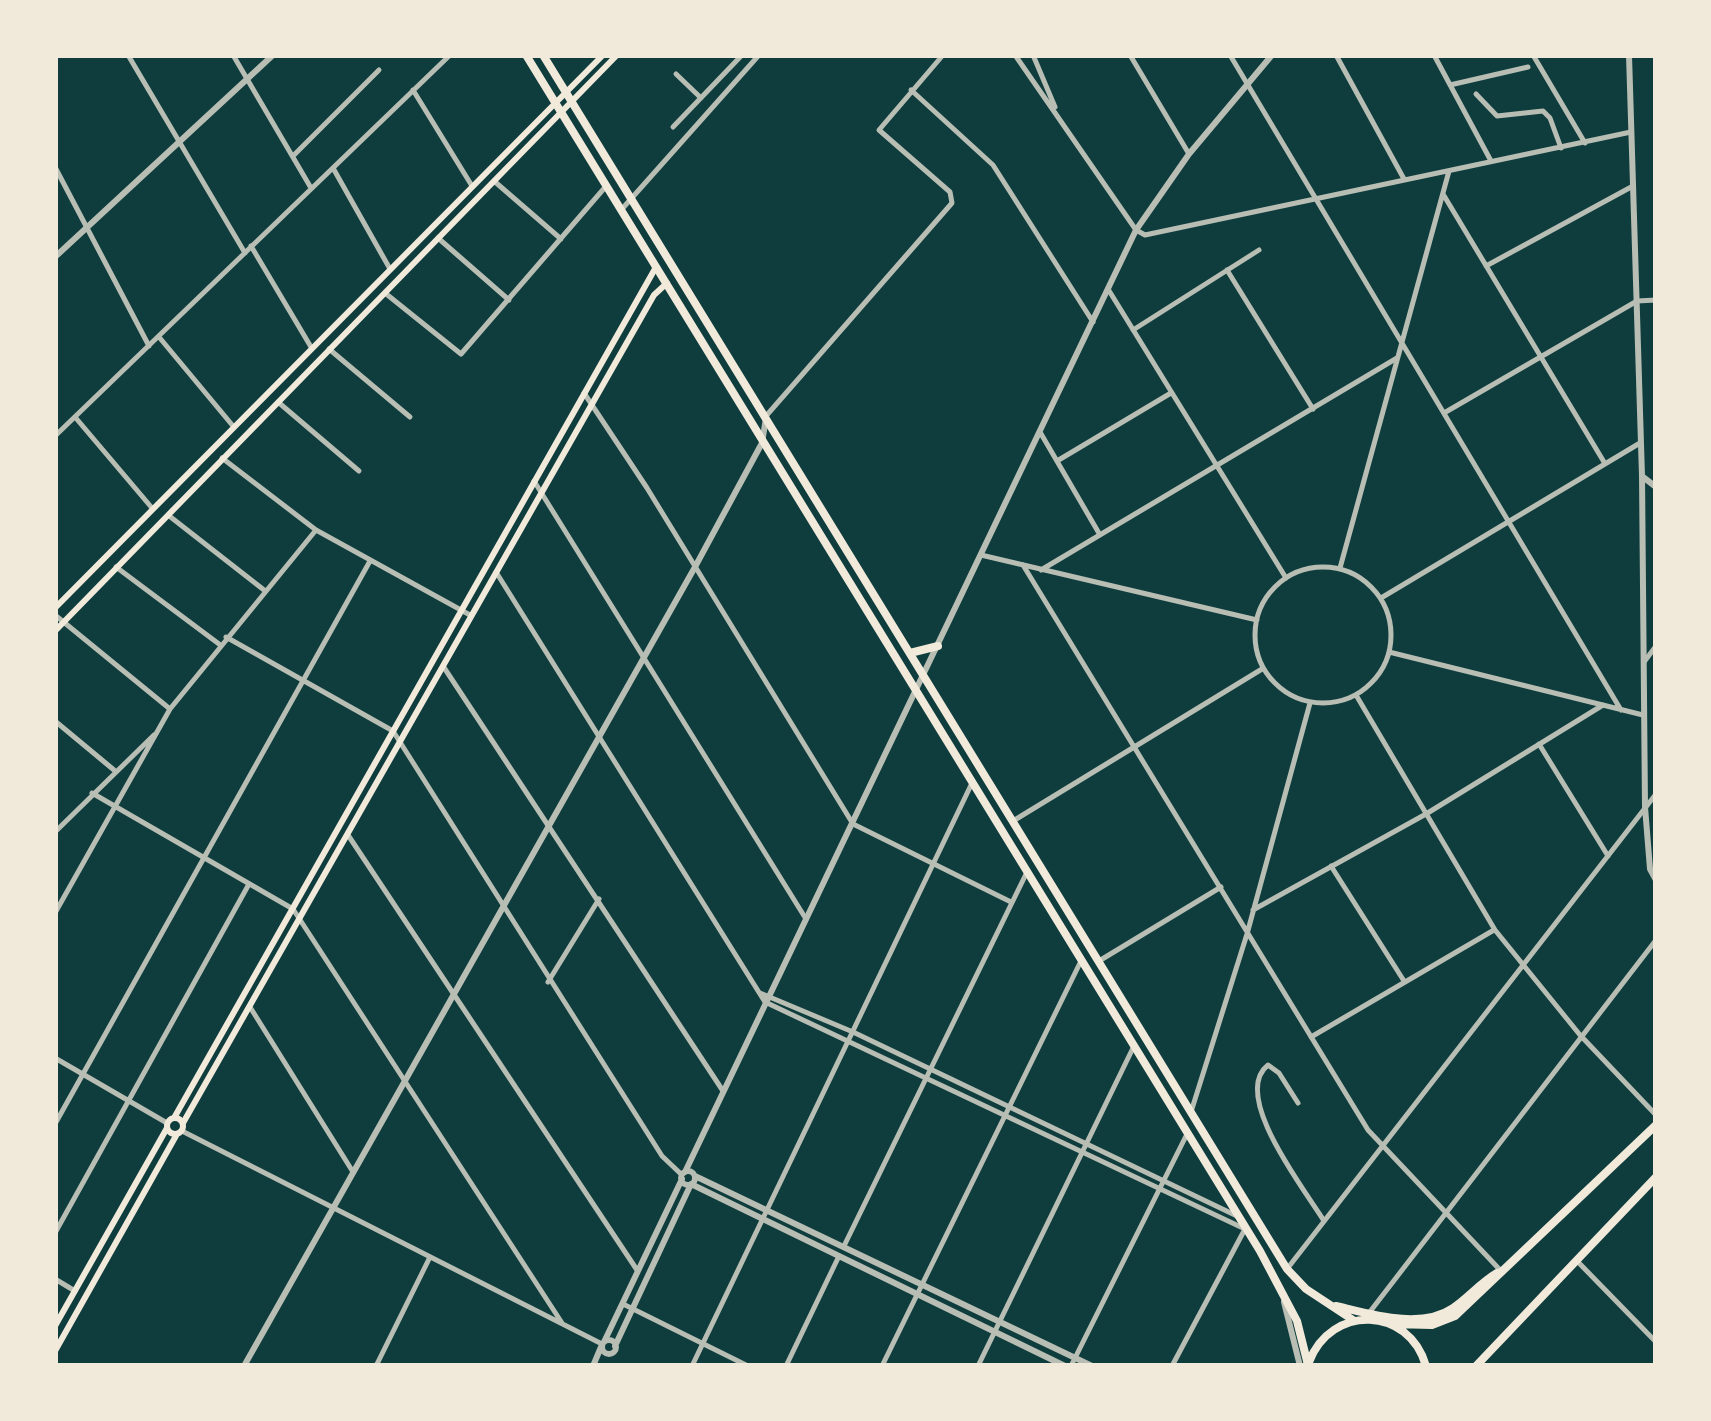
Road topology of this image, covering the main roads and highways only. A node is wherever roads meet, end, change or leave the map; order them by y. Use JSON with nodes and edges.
{"nodes":[{"id":1,"x":526,"y":55,"type":"edge"},
{"id":2,"x":544,"y":55,"type":"edge"},
{"id":3,"x":603,"y":55,"type":"edge"},
{"id":4,"x":617,"y":55,"type":"edge"},
{"id":5,"x":569,"y":97,"type":"junction"},
{"id":6,"x":556,"y":102,"type":"junction"},
{"id":7,"x":562,"y":112,"type":"junction"},
{"id":8,"x":656,"y":266,"type":"junction"},
{"id":9,"x":667,"y":284,"type":"junction"},
{"id":10,"x":55,"y":611,"type":"edge"},
{"id":11,"x":55,"y":631,"type":"edge"},
{"id":12,"x":938,"y":646,"type":"road end"},
{"id":13,"x":910,"y":653,"type":"junction"},
{"id":14,"x":169,"y":1123,"type":"junction"},
{"id":15,"x":1656,"y":1125,"type":"edge"},
{"id":16,"x":180,"y":1130,"type":"junction"},
{"id":17,"x":1656,"y":1177,"type":"edge"},
{"id":18,"x":1500,"y":1271,"type":"junction"},
{"id":19,"x":75,"y":1290,"type":"junction"},
{"id":20,"x":86,"y":1297,"type":"junction"},
{"id":21,"x":1327,"y":1303,"type":"junction"},
{"id":22,"x":1353,"y":1320,"type":"junction"},
{"id":23,"x":1393,"y":1324,"type":"junction"},
{"id":24,"x":55,"y":1326,"type":"edge"},
{"id":25,"x":55,"y":1351,"type":"edge"},
{"id":26,"x":1308,"y":1365,"type":"edge"},
{"id":27,"x":1480,"y":1365,"type":"edge"},
{"id":28,"x":1426,"y":1366,"type":"edge"}],
"edges":[{"from":1,"to":6,"type":"main road"},
{"from":2,"to":5,"type":"main road"},
{"from":3,"to":5,"type":"main road"},
{"from":4,"to":5,"type":"main road"},
{"from":5,"to":6,"type":"main road"},
{"from":5,"to":7,"type":"main road"},
{"from":5,"to":13,"type":"main road"},
{"from":6,"to":7,"type":"main road"},
{"from":6,"to":10,"type":"main road"},
{"from":7,"to":8,"type":"main road"},
{"from":7,"to":11,"type":"main road"},
{"from":8,"to":9,"type":"main road"},
{"from":8,"to":14,"type":"main road"},
{"from":9,"to":16,"type":"main road"},
{"from":9,"to":26,"type":"main road"},
{"from":12,"to":13,"type":"main road"},
{"from":13,"to":21,"type":"main road"},
{"from":14,"to":16,"type":"main road"},
{"from":14,"to":16,"type":"main road"},
{"from":14,"to":19,"type":"main road"},
{"from":15,"to":18,"type":"main road"},
{"from":16,"to":20,"type":"main road"},
{"from":17,"to":27,"type":"main road"},
{"from":18,"to":21,"type":"main road"},
{"from":18,"to":23,"type":"main road"},
{"from":19,"to":20,"type":"main road"},
{"from":19,"to":24,"type":"main road"},
{"from":20,"to":25,"type":"main road"},
{"from":21,"to":22,"type":"main road"},
{"from":22,"to":23,"type":"main road"},
{"from":22,"to":26,"type":"main road"},
{"from":23,"to":28,"type":"main road"}]}
